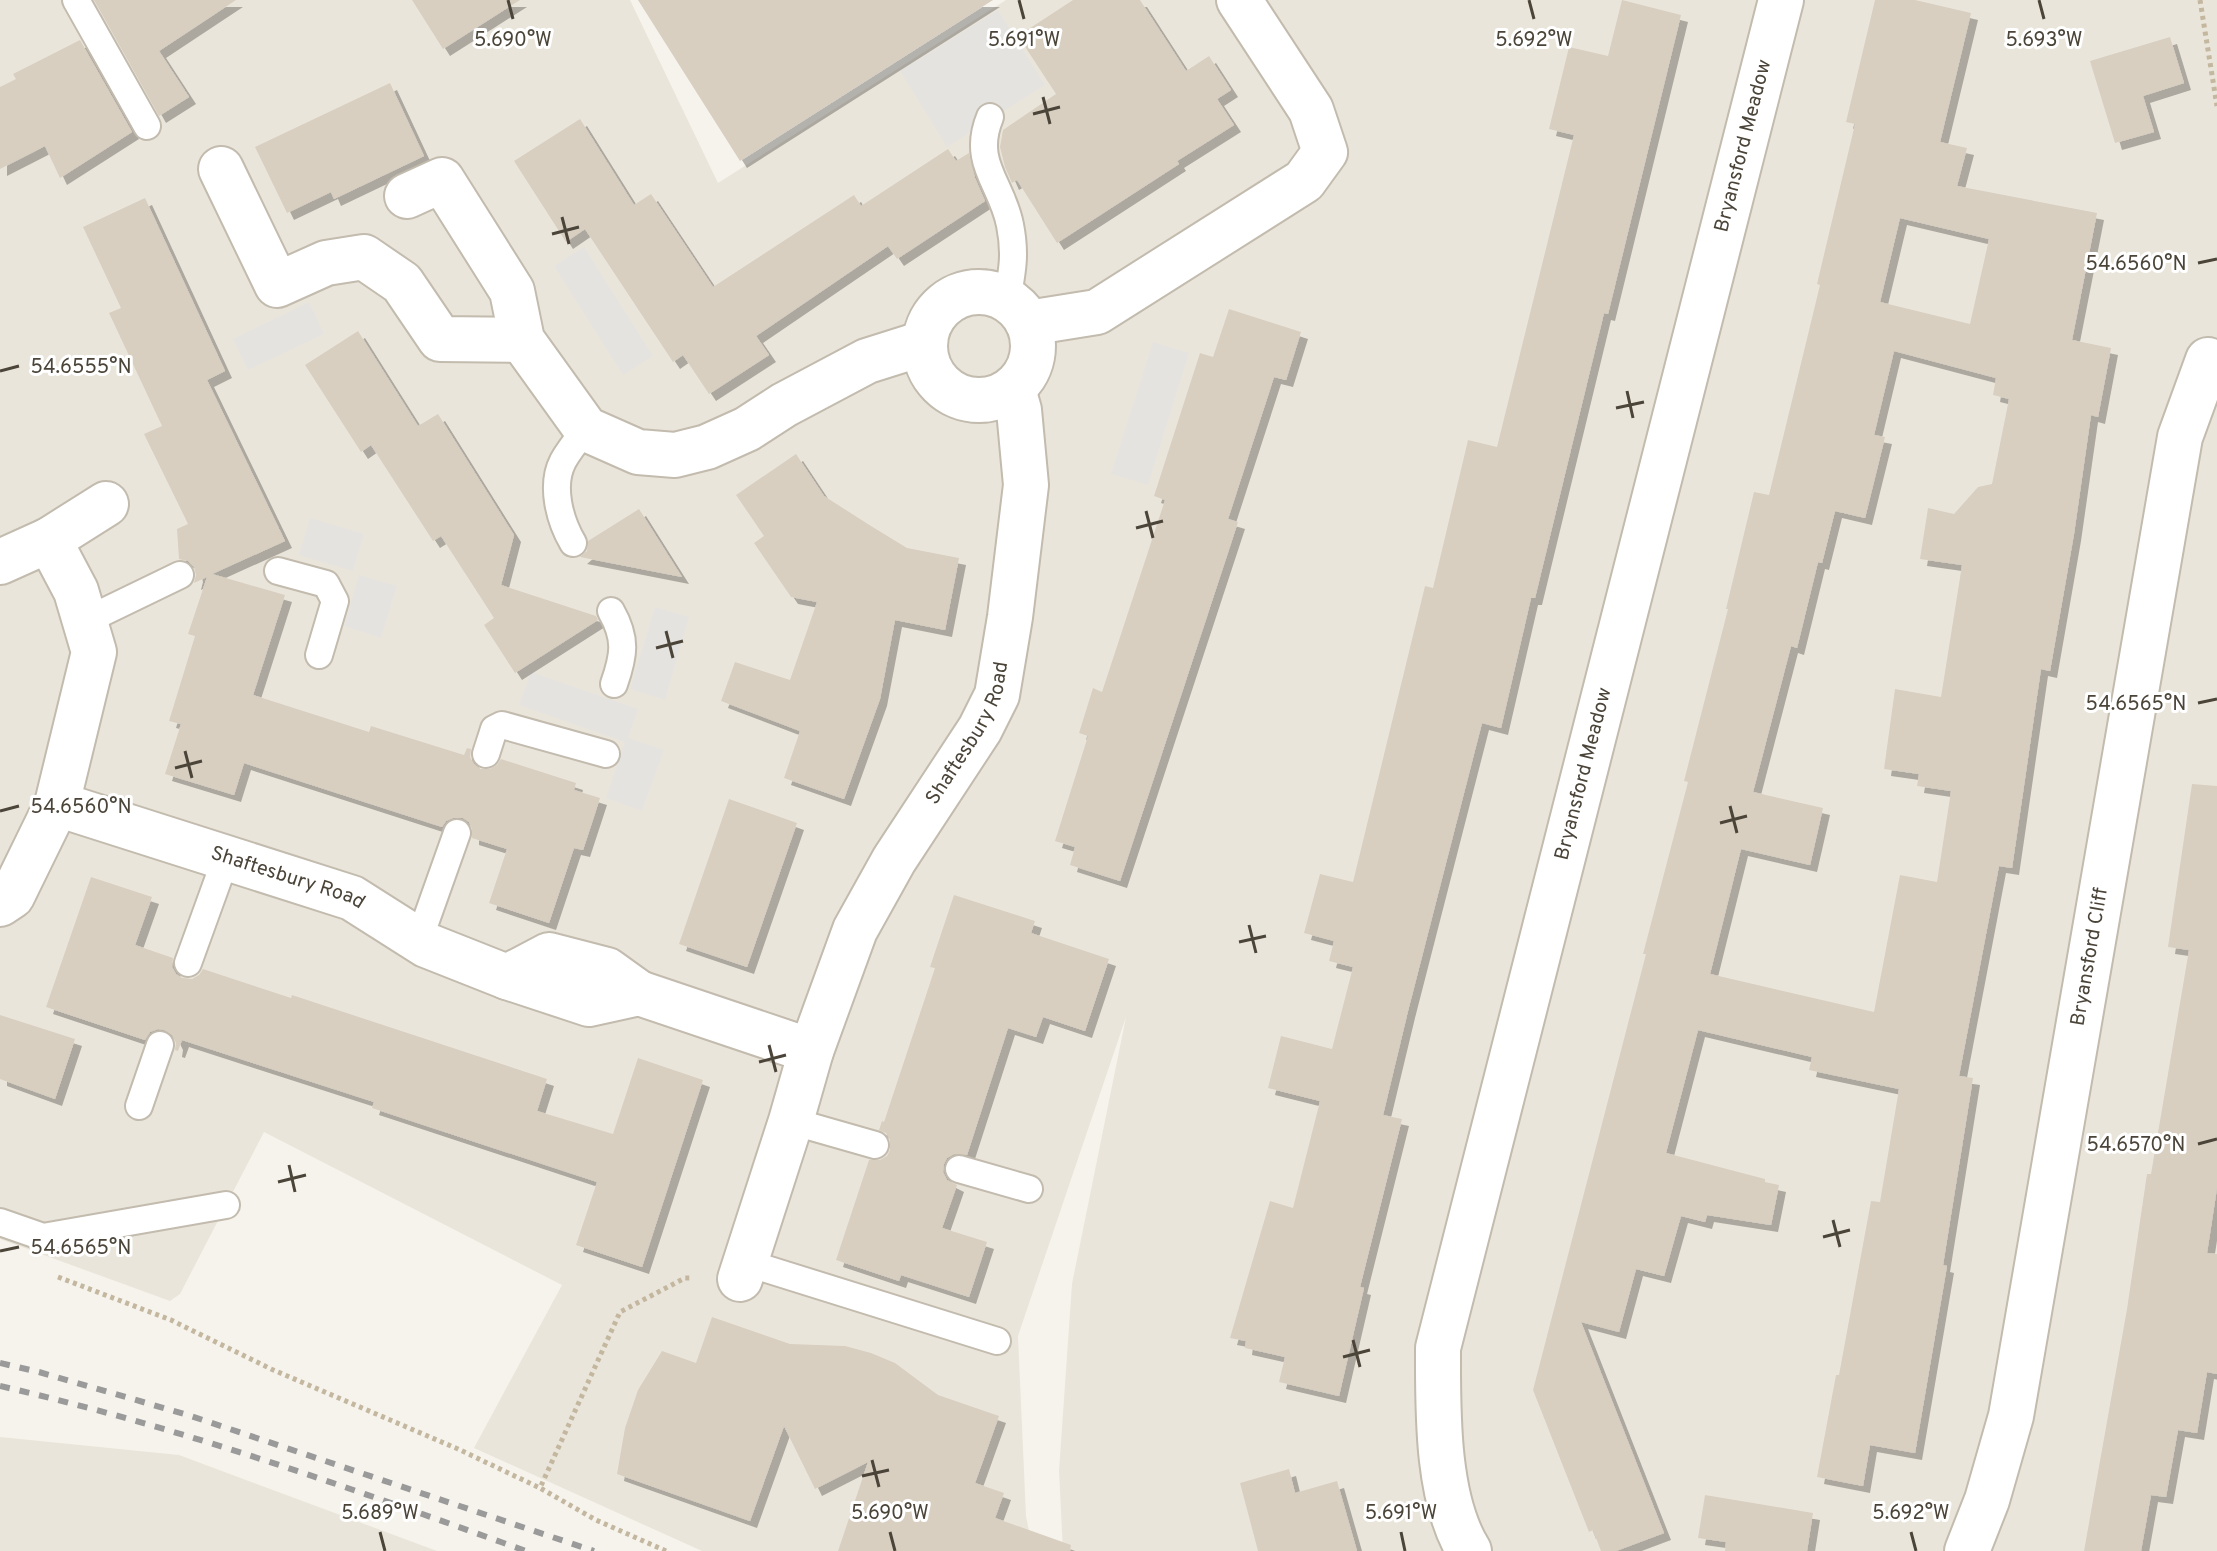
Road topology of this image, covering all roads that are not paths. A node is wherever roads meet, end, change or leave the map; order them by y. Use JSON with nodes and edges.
{"nodes":[{"id":1,"x":76,"y":0,"type":"edge"},
{"id":2,"x":1239,"y":0,"type":"edge"},
{"id":3,"x":1781,"y":0,"type":"edge"},
{"id":4,"x":990,"y":117,"type":"dead end"},
{"id":5,"x":147,"y":126,"type":"dead end"},
{"id":6,"x":221,"y":169,"type":"dead end"},
{"id":7,"x":407,"y":196,"type":"dead end"},
{"id":8,"x":1018,"y":312,"type":"junction"},
{"id":9,"x":522,"y":340,"type":"junction"},
{"id":10,"x":924,"y":343,"type":"junction"},
{"id":11,"x":2208,"y":360,"type":"dead end"},
{"id":12,"x":1013,"y":389,"type":"junction"},
{"id":13,"x":586,"y":429,"type":"junction"},
{"id":14,"x":106,"y":504,"type":"dead end"},
{"id":15,"x":49,"y":540,"type":"junction"},
{"id":16,"x":573,"y":543,"type":"dead end"},
{"id":17,"x":0,"y":562,"type":"edge"},
{"id":18,"x":278,"y":571,"type":"dead end"},
{"id":19,"x":180,"y":575,"type":"dead end"},
{"id":20,"x":611,"y":611,"type":"dead end"},
{"id":21,"x":85,"y":621,"type":"junction"},
{"id":22,"x":319,"y":655,"type":"dead end"},
{"id":23,"x":614,"y":684,"type":"dead end"},
{"id":24,"x":486,"y":754,"type":"dead end"},
{"id":25,"x":606,"y":754,"type":"dead end"},
{"id":26,"x":57,"y":804,"type":"junction"},
{"id":27,"x":457,"y":833,"type":"dead end"},
{"id":28,"x":226,"y":858,"type":"junction"},
{"id":29,"x":0,"y":904,"type":"edge"},
{"id":30,"x":419,"y":940,"type":"junction"},
{"id":31,"x":188,"y":963,"type":"dead end"},
{"id":32,"x":160,"y":1045,"type":"dead end"},
{"id":33,"x":811,"y":1051,"type":"junction"},
{"id":34,"x":139,"y":1106,"type":"dead end"},
{"id":35,"x":791,"y":1121,"type":"junction"},
{"id":36,"x":875,"y":1145,"type":"dead end"},
{"id":37,"x":959,"y":1169,"type":"dead end"},
{"id":38,"x":1029,"y":1189,"type":"dead end"},
{"id":39,"x":226,"y":1205,"type":"dead end"},
{"id":40,"x":0,"y":1222,"type":"edge"},
{"id":41,"x":742,"y":1271,"type":"joint"},
{"id":42,"x":997,"y":1341,"type":"dead end"},
{"id":43,"x":1469,"y":1551,"type":"edge"},
{"id":44,"x":1967,"y":1551,"type":"edge"}],
"edges":[{"from":1,"to":5,"type":"lane"},
{"from":2,"to":8,"type":"street"},
{"from":3,"to":43,"type":"street","name":"Bryansford Meadow"},
{"from":4,"to":8,"type":"lane"},
{"from":6,"to":9,"type":"street"},
{"from":7,"to":9,"type":"street"},
{"from":8,"to":10,"type":"street"},
{"from":8,"to":12,"type":"street"},
{"from":9,"to":13,"type":"street"},
{"from":10,"to":12,"type":"street"},
{"from":10,"to":13,"type":"street"},
{"from":11,"to":44,"type":"street","name":"Bryansford Cliff"},
{"from":12,"to":33,"type":"street","name":"Shaftesbury Road"},
{"from":13,"to":16,"type":"lane"},
{"from":14,"to":15,"type":"street"},
{"from":15,"to":17,"type":"street"},
{"from":15,"to":21,"type":"street"},
{"from":18,"to":22,"type":"lane"},
{"from":19,"to":21,"type":"lane"},
{"from":20,"to":23,"type":"lane"},
{"from":21,"to":26,"type":"street"},
{"from":24,"to":25,"type":"lane"},
{"from":26,"to":28,"type":"street","name":"Shaftesbury Road"},
{"from":26,"to":29,"type":"street"},
{"from":27,"to":30,"type":"lane"},
{"from":28,"to":30,"type":"street","name":"Shaftesbury Road"},
{"from":28,"to":31,"type":"lane"},
{"from":30,"to":33,"type":"street","name":"Shaftesbury Road"},
{"from":32,"to":34,"type":"lane"},
{"from":33,"to":35,"type":"street","name":"Shaftesbury Road"},
{"from":35,"to":36,"type":"lane"},
{"from":35,"to":41,"type":"street","name":"Shaftesbury Road"},
{"from":37,"to":38,"type":"lane"},
{"from":39,"to":40,"type":"lane"},
{"from":41,"to":42,"type":"lane"}]}
